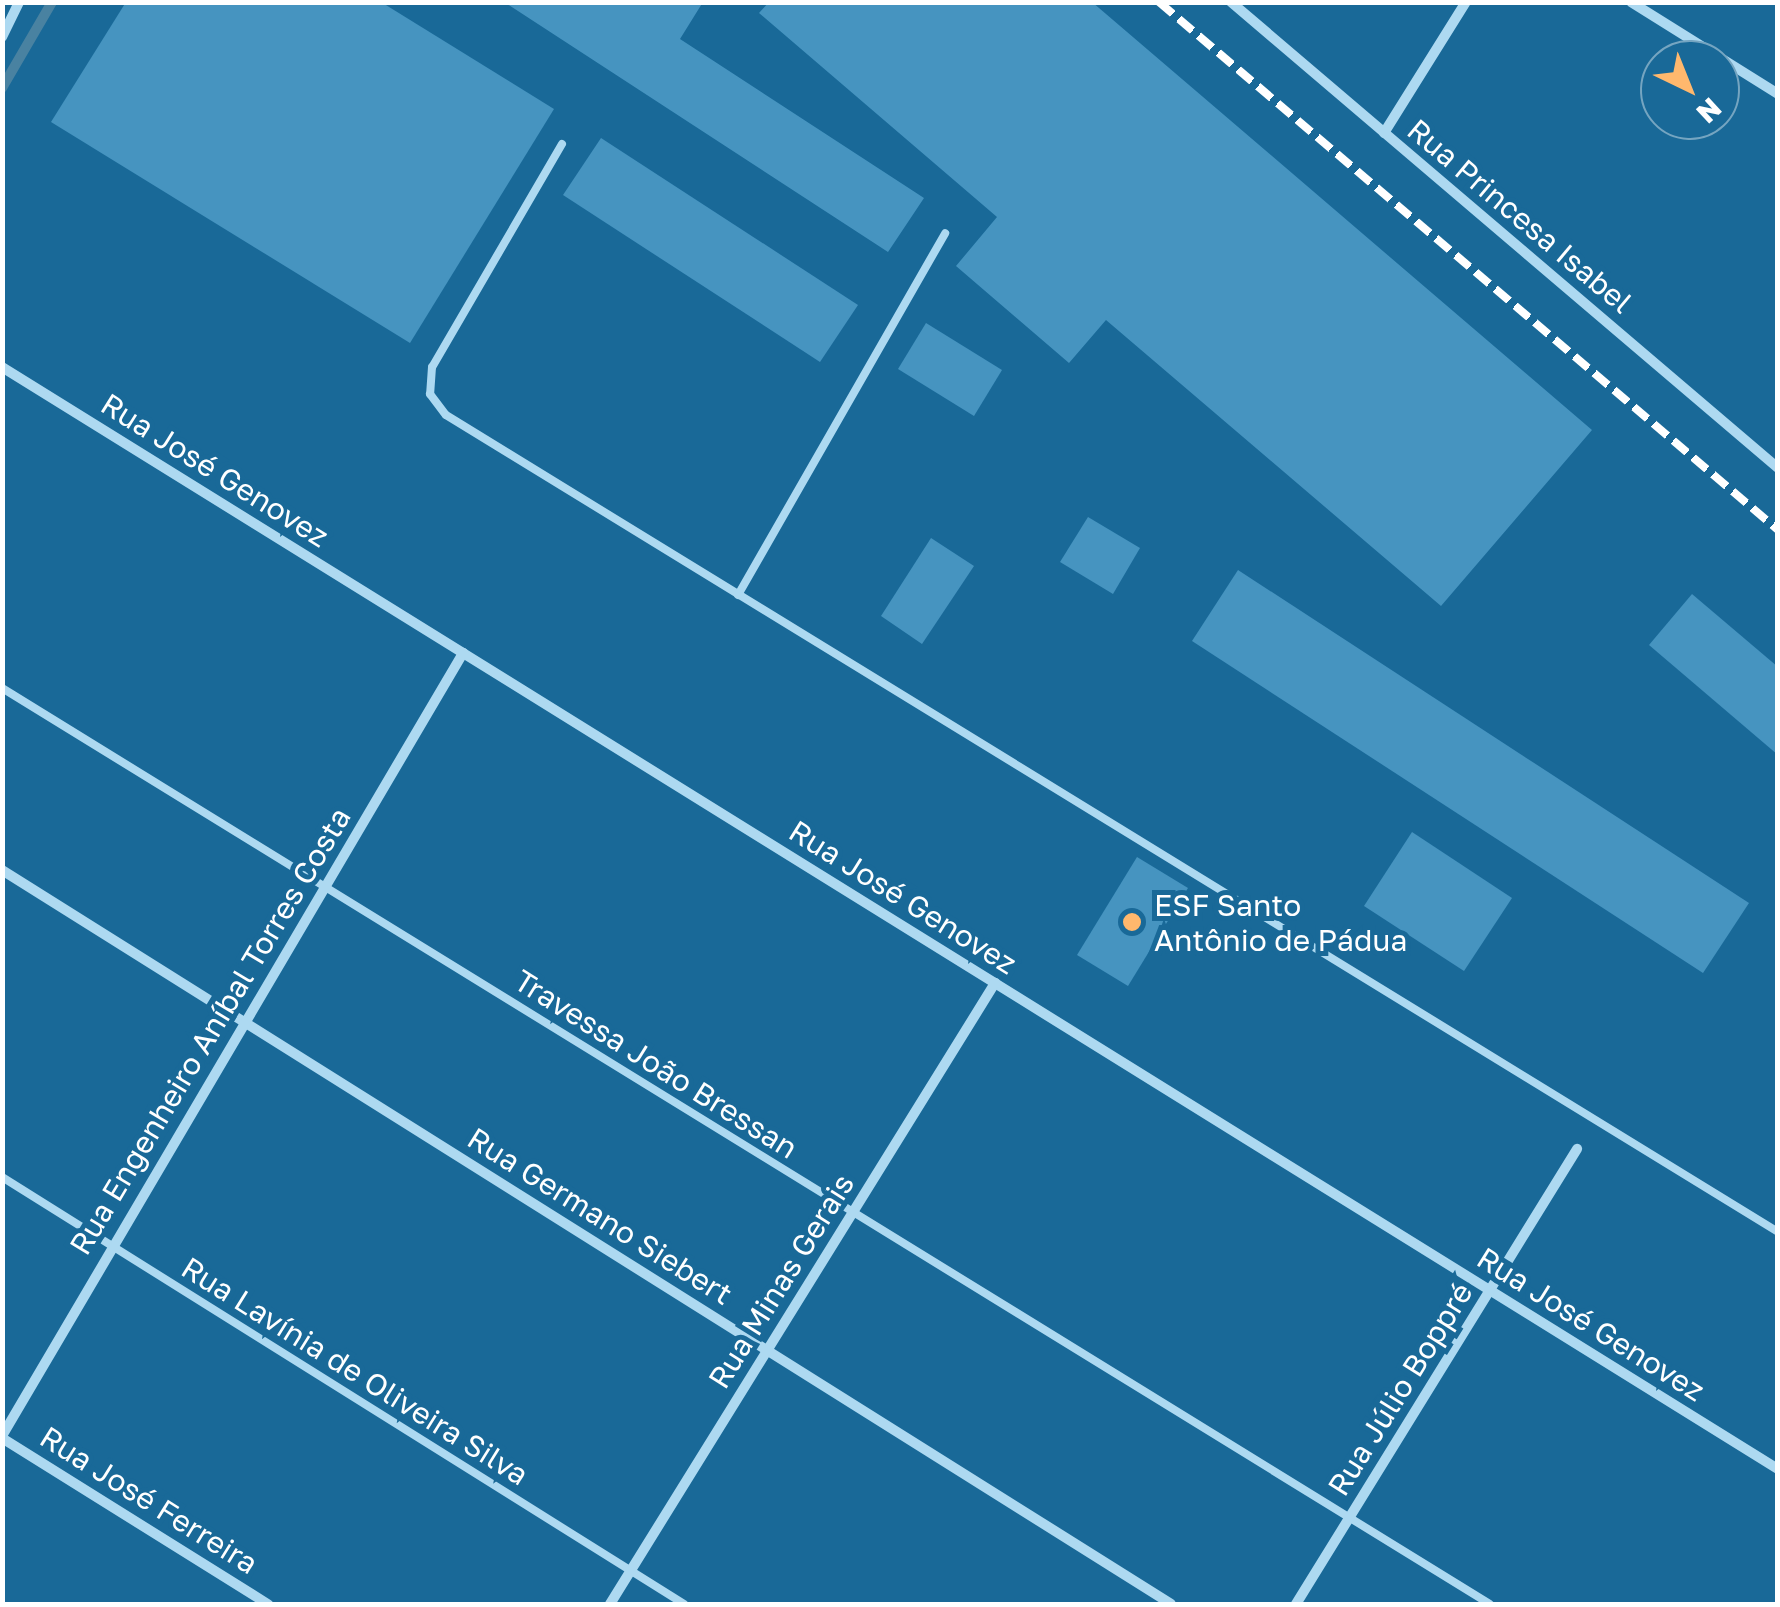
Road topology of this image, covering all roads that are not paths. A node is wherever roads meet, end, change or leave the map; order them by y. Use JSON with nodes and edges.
{"nodes":[{"id":1,"x":19,"y":2,"type":"edge"},
{"id":2,"x":1231,"y":2,"type":"edge"},
{"id":3,"x":1466,"y":2,"type":"edge"},
{"id":4,"x":1631,"y":2,"type":"edge"},
{"id":5,"x":2,"y":38,"type":"edge"},
{"id":6,"x":1778,"y":94,"type":"edge"},
{"id":7,"x":1384,"y":133,"type":"junction"},
{"id":8,"x":562,"y":144,"type":"dead end"},
{"id":9,"x":946,"y":233,"type":"dead end"},
{"id":10,"x":2,"y":368,"type":"edge"},
{"id":11,"x":1778,"y":468,"type":"edge"},
{"id":12,"x":738,"y":595,"type":"junction"},
{"id":13,"x":463,"y":654,"type":"junction"},
{"id":14,"x":2,"y":688,"type":"edge"},
{"id":15,"x":2,"y":870,"type":"edge"},
{"id":16,"x":326,"y":887,"type":"junction"},
{"id":17,"x":995,"y":983,"type":"junction"},
{"id":18,"x":242,"y":1021,"type":"junction"},
{"id":19,"x":1578,"y":1149,"type":"dead end"},
{"id":20,"x":2,"y":1176,"type":"edge"},
{"id":21,"x":853,"y":1212,"type":"junction"},
{"id":22,"x":1778,"y":1232,"type":"edge"},
{"id":23,"x":110,"y":1244,"type":"junction"},
{"id":24,"x":1490,"y":1291,"type":"junction"},
{"id":25,"x":768,"y":1351,"type":"junction"},
{"id":26,"x":2,"y":1437,"type":"edge"},
{"id":27,"x":1778,"y":1469,"type":"edge"},
{"id":28,"x":1349,"y":1518,"type":"junction"},
{"id":29,"x":631,"y":1572,"type":"junction"},
{"id":30,"x":268,"y":1604,"type":"edge"},
{"id":31,"x":610,"y":1604,"type":"edge"},
{"id":32,"x":684,"y":1604,"type":"edge"},
{"id":33,"x":1171,"y":1604,"type":"edge"},
{"id":34,"x":1296,"y":1604,"type":"edge"},
{"id":35,"x":1490,"y":1604,"type":"edge"}],
"edges":[{"from":1,"to":5,"type":"street"},
{"from":2,"to":7,"type":"street","name":"Rua Princesa Isabel"},
{"from":3,"to":7,"type":"street"},
{"from":4,"to":6,"type":"street"},
{"from":7,"to":11,"type":"street","name":"Rua Princesa Isabel"},
{"from":8,"to":12,"type":"lane"},
{"from":9,"to":12,"type":"lane"},
{"from":10,"to":13,"type":"street","name":"Rua José Genovez"},
{"from":12,"to":22,"type":"lane"},
{"from":13,"to":16,"type":"street","name":"Rua Engenheiro Aníbal Torres Costa"},
{"from":13,"to":17,"type":"street","name":"Rua José Genovez"},
{"from":14,"to":16,"type":"lane","name":"Travessa João Bressan"},
{"from":15,"to":18,"type":"street","name":"Rua Germano Siebert"},
{"from":16,"to":18,"type":"street","name":"Rua Engenheiro Aníbal Torres Costa"},
{"from":16,"to":21,"type":"lane","name":"Travessa João Bressan"},
{"from":17,"to":21,"type":"street","name":"Rua Minas Gerais"},
{"from":17,"to":24,"type":"street","name":"Rua José Genovez"},
{"from":18,"to":23,"type":"street","name":"Rua Engenheiro Aníbal Torres Costa"},
{"from":18,"to":25,"type":"street","name":"Rua Germano Siebert"},
{"from":19,"to":24,"type":"street","name":"Rua Júlio Boppré"},
{"from":20,"to":23,"type":"lane","name":"Rua Lavínia de Oliveira Silva"},
{"from":21,"to":25,"type":"street","name":"Rua Minas Gerais"},
{"from":21,"to":28,"type":"lane","name":"Travessa João Bressan"},
{"from":23,"to":26,"type":"street","name":"Rua Engenheiro Aníbal Torres Costa"},
{"from":23,"to":29,"type":"lane","name":"Rua Lavínia de Oliveira Silva"},
{"from":24,"to":27,"type":"street","name":"Rua José Genovez"},
{"from":24,"to":28,"type":"street","name":"Rua Júlio Boppré"},
{"from":25,"to":29,"type":"street","name":"Rua Minas Gerais"},
{"from":25,"to":33,"type":"street","name":"Rua Germano Siebert"},
{"from":26,"to":30,"type":"street","name":"Rua José Ferreira"},
{"from":28,"to":34,"type":"street","name":"Rua Júlio Boppré"},
{"from":28,"to":35,"type":"lane","name":"Travessa João Bressan"},
{"from":29,"to":31,"type":"street","name":"Rua Minas Gerais"},
{"from":29,"to":32,"type":"lane","name":"Rua Lavínia de Oliveira Silva"}]}
